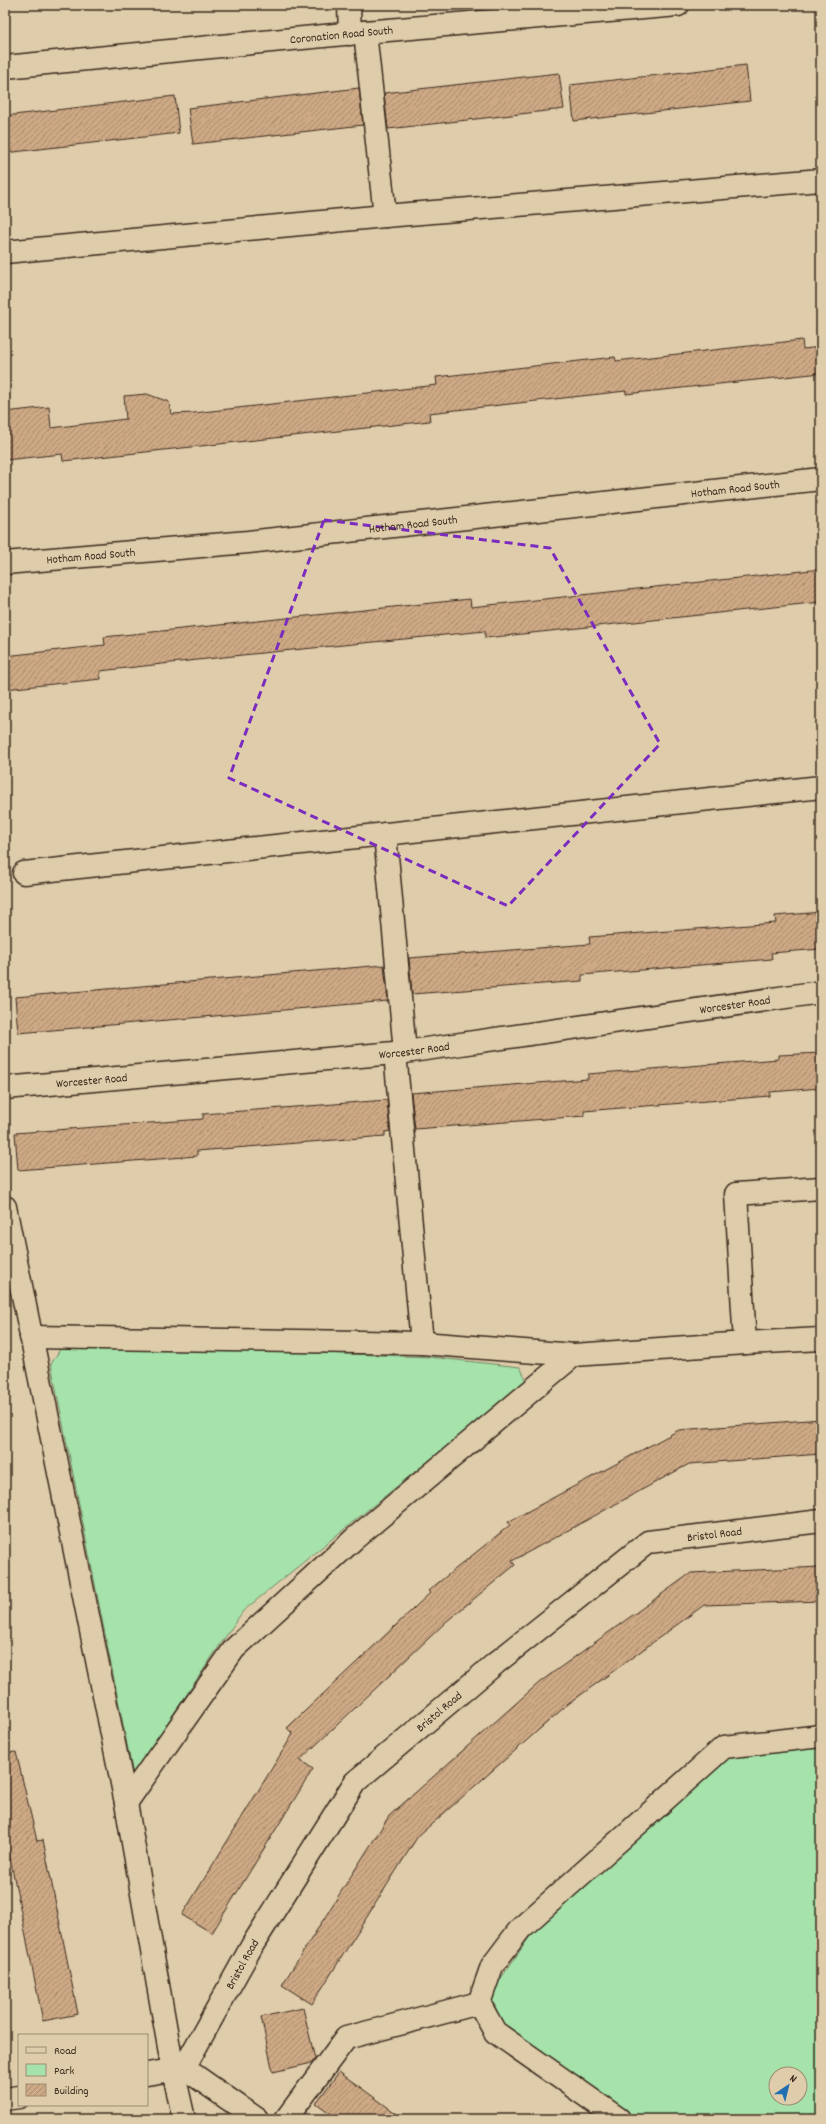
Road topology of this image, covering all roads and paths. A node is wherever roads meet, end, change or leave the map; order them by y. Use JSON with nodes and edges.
{"nodes":[{"id":1,"x":349,"y":5,"type":"edge"},
{"id":2,"x":678,"y":5,"type":"edge"},
{"id":3,"x":358,"y":33,"type":"junction"},
{"id":4,"x":5,"y":67,"type":"edge"},
{"id":5,"x":821,"y":180,"type":"edge"},
{"id":6,"x":385,"y":216,"type":"junction"},
{"id":7,"x":5,"y":252,"type":"edge"},
{"id":8,"x":821,"y":479,"type":"edge"},
{"id":9,"x":5,"y":563,"type":"edge"},
{"id":10,"x":821,"y":786,"type":"edge"},
{"id":11,"x":385,"y":834,"type":"junction"},
{"id":12,"x":24,"y":873,"type":"dead end"},
{"id":13,"x":821,"y":992,"type":"edge"},
{"id":14,"x":400,"y":1052,"type":"junction"},
{"id":15,"x":5,"y":1088,"type":"edge"},
{"id":16,"x":821,"y":1188,"type":"edge"},
{"id":17,"x":5,"y":1207,"type":"edge"},
{"id":18,"x":31,"y":1337,"type":"junction"},
{"id":19,"x":821,"y":1339,"type":"edge"},
{"id":20,"x":422,"y":1343,"type":"junction"},
{"id":21,"x":745,"y":1343,"type":"junction"},
{"id":22,"x":574,"y":1355,"type":"junction"},
{"id":23,"x":821,"y":1521,"type":"edge"},
{"id":24,"x":821,"y":1736,"type":"edge"},
{"id":25,"x":126,"y":1803,"type":"junction"},
{"id":26,"x":479,"y":2003,"type":"junction"},
{"id":27,"x":178,"y":2069,"type":"junction"},
{"id":28,"x":148,"y":2074,"type":"edge"},
{"id":29,"x":18,"y":2097,"type":"edge"},
{"id":30,"x":5,"y":2099,"type":"edge"},
{"id":31,"x":184,"y":2119,"type":"edge"},
{"id":32,"x":257,"y":2119,"type":"edge"},
{"id":33,"x":286,"y":2119,"type":"edge"},
{"id":34,"x":619,"y":2119,"type":"edge"}],
"edges":[{"from":1,"to":3,"type":"street"},
{"from":2,"to":3,"type":"street","name":"Coronation Road South"},
{"from":3,"to":4,"type":"street","name":"Coronation Road South"},
{"from":3,"to":6,"type":"street"},
{"from":5,"to":6,"type":"street"},
{"from":6,"to":7,"type":"street"},
{"from":8,"to":9,"type":"street","name":"Hotham Road South"},
{"from":10,"to":11,"type":"street"},
{"from":11,"to":12,"type":"street"},
{"from":11,"to":14,"type":"street"},
{"from":13,"to":14,"type":"street","name":"Worcester Road"},
{"from":14,"to":15,"type":"street","name":"Worcester Road"},
{"from":14,"to":20,"type":"street"},
{"from":16,"to":21,"type":"street"},
{"from":17,"to":18,"type":"street"},
{"from":18,"to":20,"type":"street"},
{"from":18,"to":25,"type":"street"},
{"from":19,"to":21,"type":"street"},
{"from":20,"to":22,"type":"street"},
{"from":21,"to":22,"type":"street"},
{"from":22,"to":25,"type":"street"},
{"from":23,"to":27,"type":"street","name":"Bristol Road"},
{"from":24,"to":26,"type":"street"},
{"from":25,"to":27,"type":"street"},
{"from":26,"to":33,"type":"street"},
{"from":26,"to":34,"type":"street"},
{"from":27,"to":28,"type":"street"},
{"from":27,"to":31,"type":"street"},
{"from":27,"to":32,"type":"street"},
{"from":29,"to":30,"type":"street"}]}
